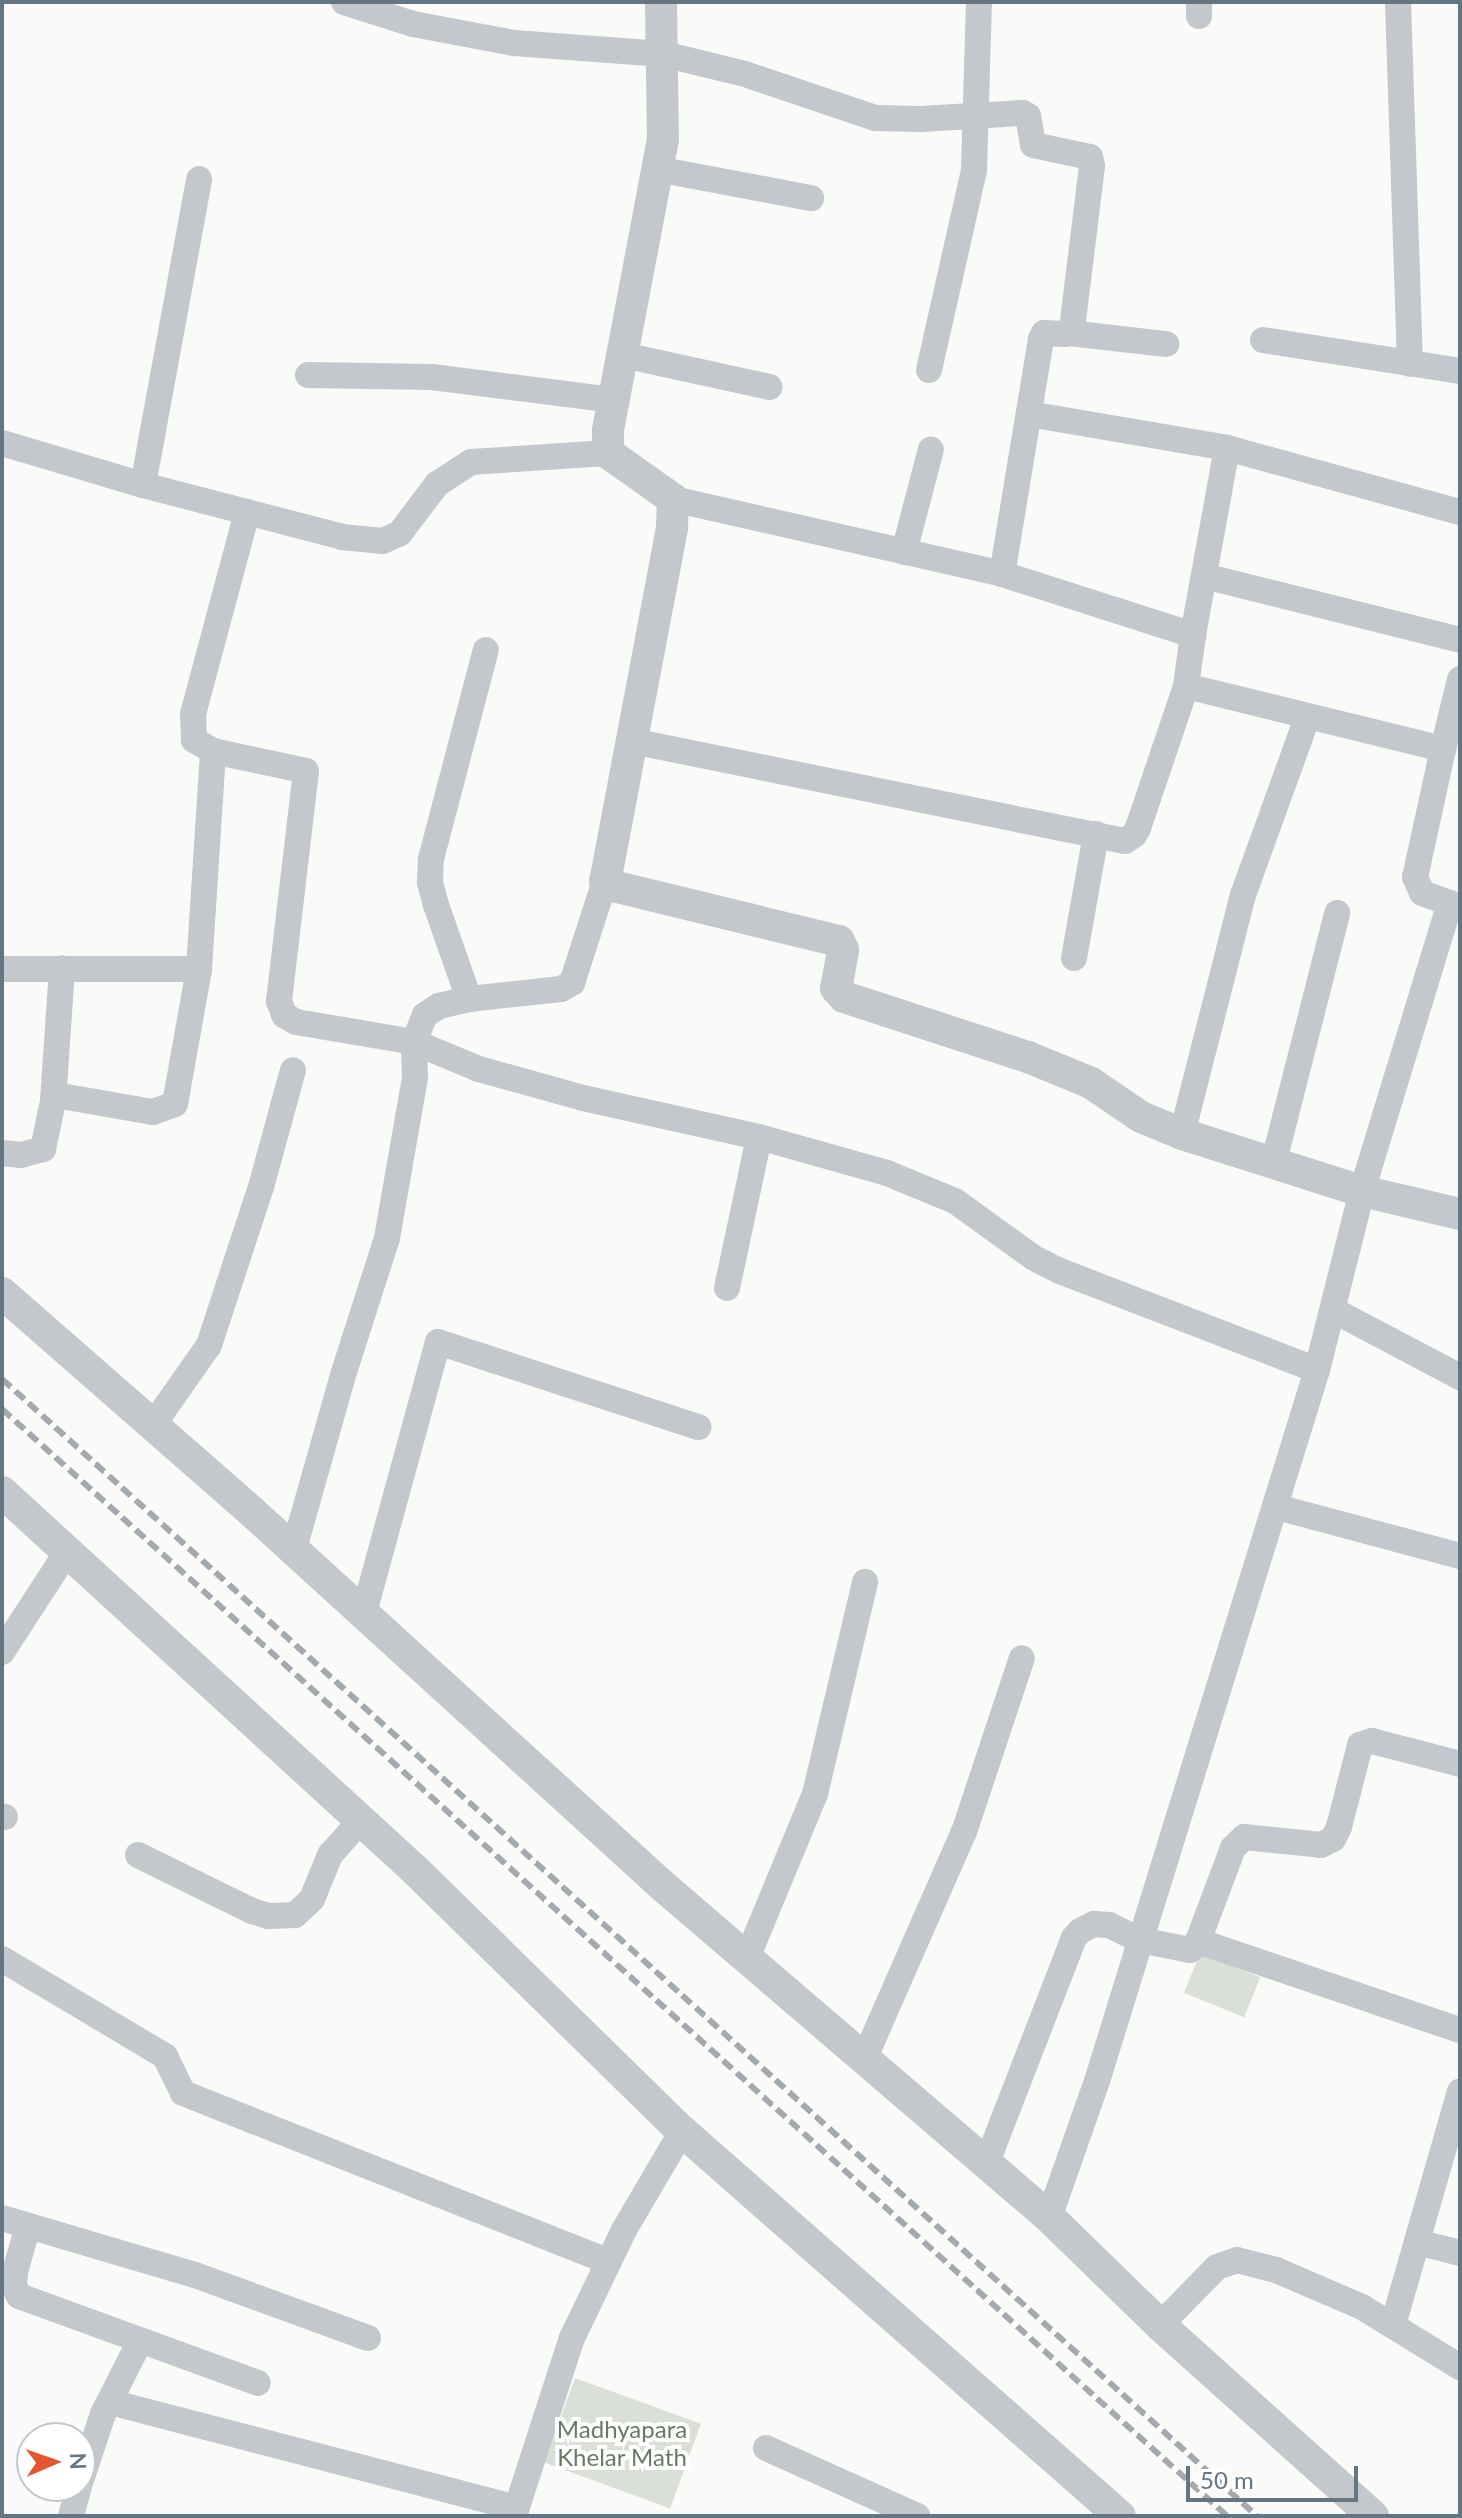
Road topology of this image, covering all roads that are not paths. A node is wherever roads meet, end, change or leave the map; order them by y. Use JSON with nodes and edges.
{"nodes":[{"id":1,"x":344,"y":2,"type":"edge"},
{"id":2,"x":661,"y":2,"type":"edge"},
{"id":3,"x":979,"y":2,"type":"edge"},
{"id":4,"x":1398,"y":2,"type":"edge"},
{"id":5,"x":663,"y":54,"type":"junction"},
{"id":6,"x":978,"y":115,"type":"junction"},
{"id":7,"x":657,"y":169,"type":"junction"},
{"id":8,"x":199,"y":179,"type":"dead end"},
{"id":9,"x":811,"y":198,"type":"dead end"},
{"id":10,"x":1069,"y":333,"type":"junction"},
{"id":11,"x":1263,"y":340,"type":"dead end"},
{"id":12,"x":1166,"y":344,"type":"dead end"},
{"id":13,"x":623,"y":355,"type":"junction"},
{"id":14,"x":1410,"y":364,"type":"junction"},
{"id":15,"x":929,"y":370,"type":"dead end"},
{"id":16,"x":1460,"y":371,"type":"edge"},
{"id":17,"x":308,"y":375,"type":"dead end"},
{"id":18,"x":770,"y":387,"type":"dead end"},
{"id":19,"x":615,"y":400,"type":"junction"},
{"id":20,"x":1029,"y":414,"type":"junction"},
{"id":21,"x":2,"y":443,"type":"edge"},
{"id":22,"x":1227,"y":448,"type":"junction"},
{"id":23,"x":931,"y":449,"type":"dead end"},
{"id":24,"x":608,"y":453,"type":"junction"},
{"id":25,"x":143,"y":485,"type":"junction"},
{"id":26,"x":673,"y":499,"type":"junction"},
{"id":27,"x":247,"y":512,"type":"junction"},
{"id":28,"x":1460,"y":512,"type":"edge"},
{"id":29,"x":904,"y":552,"type":"junction"},
{"id":30,"x":1002,"y":574,"type":"junction"},
{"id":31,"x":1204,"y":576,"type":"junction"},
{"id":32,"x":1193,"y":635,"type":"junction"},
{"id":33,"x":1460,"y":640,"type":"edge"},
{"id":34,"x":486,"y":650,"type":"dead end"},
{"id":35,"x":1460,"y":679,"type":"edge"},
{"id":36,"x":1186,"y":686,"type":"junction"},
{"id":37,"x":1307,"y":718,"type":"junction"},
{"id":38,"x":632,"y":741,"type":"junction"},
{"id":39,"x":1443,"y":749,"type":"junction"},
{"id":40,"x":213,"y":751,"type":"junction"},
{"id":41,"x":1096,"y":834,"type":"junction"},
{"id":42,"x":605,"y":881,"type":"junction"},
{"id":43,"x":1455,"y":904,"type":"edge"},
{"id":44,"x":1337,"y":913,"type":"dead end"},
{"id":45,"x":1074,"y":958,"type":"dead end"},
{"id":46,"x":62,"y":968,"type":"junction"},
{"id":47,"x":2,"y":969,"type":"edge"},
{"id":48,"x":199,"y":969,"type":"junction"},
{"id":49,"x":469,"y":999,"type":"junction"},
{"id":50,"x":414,"y":1042,"type":"junction"},
{"id":51,"x":293,"y":1070,"type":"dead end"},
{"id":52,"x":53,"y":1101,"type":"junction"},
{"id":53,"x":1182,"y":1134,"type":"junction"},
{"id":54,"x":759,"y":1137,"type":"junction"},
{"id":55,"x":2,"y":1153,"type":"edge"},
{"id":56,"x":1274,"y":1161,"type":"junction"},
{"id":57,"x":1362,"y":1191,"type":"junction"},
{"id":58,"x":1459,"y":1211,"type":"edge"},
{"id":59,"x":727,"y":1288,"type":"dead end"},
{"id":60,"x":2,"y":1293,"type":"edge"},
{"id":61,"x":1333,"y":1310,"type":"junction"},
{"id":62,"x":1317,"y":1370,"type":"junction"},
{"id":63,"x":1460,"y":1377,"type":"edge"},
{"id":64,"x":153,"y":1425,"type":"junction"},
{"id":65,"x":698,"y":1427,"type":"dead end"},
{"id":66,"x":2,"y":1492,"type":"edge"},
{"id":67,"x":1277,"y":1507,"type":"junction"},
{"id":68,"x":67,"y":1552,"type":"junction"},
{"id":69,"x":293,"y":1552,"type":"junction"},
{"id":70,"x":1460,"y":1556,"type":"edge"},
{"id":71,"x":865,"y":1582,"type":"dead end"},
{"id":72,"x":363,"y":1616,"type":"junction"},
{"id":73,"x":2,"y":1652,"type":"edge"},
{"id":74,"x":1022,"y":1658,"type":"dead end"},
{"id":75,"x":1460,"y":1764,"type":"edge"},
{"id":76,"x":361,"y":1820,"type":"junction"},
{"id":77,"x":138,"y":1855,"type":"dead end"},
{"id":78,"x":1140,"y":1940,"type":"junction"},
{"id":79,"x":1198,"y":1941,"type":"junction"},
{"id":80,"x":747,"y":1958,"type":"junction"},
{"id":81,"x":2,"y":1959,"type":"edge"},
{"id":82,"x":1460,"y":2030,"type":"edge"},
{"id":83,"x":865,"y":2057,"type":"junction"},
{"id":84,"x":1460,"y":2091,"type":"edge"},
{"id":85,"x":682,"y":2131,"type":"junction"},
{"id":86,"x":987,"y":2162,"type":"junction"},
{"id":87,"x":1049,"y":2217,"type":"junction"},
{"id":88,"x":2,"y":2218,"type":"edge"},
{"id":89,"x":28,"y":2226,"type":"junction"},
{"id":90,"x":1417,"y":2242,"type":"junction"},
{"id":91,"x":1460,"y":2253,"type":"edge"},
{"id":92,"x":609,"y":2262,"type":"junction"},
{"id":93,"x":1160,"y":2325,"type":"junction"},
{"id":94,"x":1393,"y":2325,"type":"junction"},
{"id":95,"x":368,"y":2338,"type":"dead end"},
{"id":96,"x":140,"y":2341,"type":"junction"},
{"id":97,"x":1460,"y":2367,"type":"edge"},
{"id":98,"x":258,"y":2383,"type":"dead end"},
{"id":99,"x":110,"y":2402,"type":"junction"},
{"id":100,"x":96,"y":2441,"type":"edge"},
{"id":101,"x":766,"y":2448,"type":"dead end"},
{"id":102,"x":515,"y":2512,"type":"edge"},
{"id":103,"x":917,"y":2516,"type":"edge"},
{"id":104,"x":1120,"y":2516,"type":"edge"},
{"id":105,"x":1373,"y":2516,"type":"edge"}],
"edges":[{"from":1,"to":5,"type":"street"},
{"from":2,"to":5,"type":"street"},
{"from":3,"to":6,"type":"street"},
{"from":4,"to":14,"type":"street"},
{"from":5,"to":6,"type":"street"},
{"from":5,"to":7,"type":"street"},
{"from":6,"to":10,"type":"street"},
{"from":6,"to":15,"type":"street"},
{"from":7,"to":9,"type":"street"},
{"from":7,"to":13,"type":"street"},
{"from":8,"to":25,"type":"street"},
{"from":10,"to":12,"type":"street"},
{"from":10,"to":20,"type":"street"},
{"from":11,"to":14,"type":"street"},
{"from":13,"to":18,"type":"street"},
{"from":13,"to":19,"type":"street"},
{"from":14,"to":16,"type":"street"},
{"from":17,"to":19,"type":"street"},
{"from":19,"to":24,"type":"street"},
{"from":20,"to":22,"type":"street"},
{"from":20,"to":30,"type":"street"},
{"from":21,"to":25,"type":"street"},
{"from":22,"to":28,"type":"street"},
{"from":22,"to":31,"type":"street"},
{"from":23,"to":29,"type":"street"},
{"from":24,"to":26,"type":"street"},
{"from":24,"to":27,"type":"street"},
{"from":25,"to":27,"type":"street"},
{"from":26,"to":29,"type":"street"},
{"from":26,"to":38,"type":"street"},
{"from":27,"to":40,"type":"street"},
{"from":29,"to":30,"type":"street"},
{"from":30,"to":32,"type":"street"},
{"from":31,"to":32,"type":"street"},
{"from":31,"to":33,"type":"street"},
{"from":32,"to":36,"type":"street"},
{"from":34,"to":49,"type":"street"},
{"from":35,"to":39,"type":"street"},
{"from":36,"to":37,"type":"street"},
{"from":36,"to":41,"type":"street"},
{"from":37,"to":39,"type":"street"},
{"from":37,"to":53,"type":"street"},
{"from":38,"to":41,"type":"street"},
{"from":38,"to":42,"type":"street"},
{"from":39,"to":43,"type":"street"},
{"from":40,"to":48,"type":"street"},
{"from":40,"to":50,"type":"street"},
{"from":41,"to":45,"type":"street"},
{"from":42,"to":49,"type":"street"},
{"from":42,"to":53,"type":"street"},
{"from":43,"to":57,"type":"street"},
{"from":44,"to":56,"type":"street"},
{"from":46,"to":47,"type":"street"},
{"from":46,"to":48,"type":"street"},
{"from":46,"to":52,"type":"street"},
{"from":48,"to":52,"type":"street"},
{"from":49,"to":50,"type":"street"},
{"from":50,"to":54,"type":"street"},
{"from":50,"to":69,"type":"street"},
{"from":51,"to":64,"type":"street"},
{"from":52,"to":55,"type":"street"},
{"from":53,"to":56,"type":"street"},
{"from":54,"to":59,"type":"street"},
{"from":54,"to":62,"type":"street"},
{"from":56,"to":57,"type":"street"},
{"from":57,"to":58,"type":"street"},
{"from":57,"to":61,"type":"street"},
{"from":60,"to":64,"type":"street"},
{"from":61,"to":62,"type":"street"},
{"from":61,"to":63,"type":"street"},
{"from":62,"to":67,"type":"street"},
{"from":64,"to":69,"type":"street"},
{"from":65,"to":72,"type":"street"},
{"from":66,"to":68,"type":"street"},
{"from":67,"to":70,"type":"street"},
{"from":67,"to":78,"type":"street"},
{"from":68,"to":73,"type":"street"},
{"from":68,"to":76,"type":"street"},
{"from":69,"to":72,"type":"street"},
{"from":71,"to":80,"type":"street"},
{"from":72,"to":80,"type":"street"},
{"from":74,"to":83,"type":"street"},
{"from":75,"to":79,"type":"street"},
{"from":76,"to":77,"type":"street"},
{"from":76,"to":85,"type":"street"},
{"from":78,"to":79,"type":"street"},
{"from":78,"to":86,"type":"street"},
{"from":78,"to":87,"type":"street"},
{"from":79,"to":82,"type":"street"},
{"from":80,"to":83,"type":"street"},
{"from":81,"to":92,"type":"street"},
{"from":83,"to":86,"type":"street"},
{"from":84,"to":90,"type":"street"},
{"from":85,"to":92,"type":"street"},
{"from":85,"to":104,"type":"street"},
{"from":86,"to":87,"type":"street"},
{"from":87,"to":93,"type":"street"},
{"from":88,"to":89,"type":"street"},
{"from":89,"to":95,"type":"street"},
{"from":89,"to":96,"type":"street"},
{"from":90,"to":91,"type":"street"},
{"from":90,"to":94,"type":"street"},
{"from":92,"to":102,"type":"street"},
{"from":93,"to":94,"type":"street"},
{"from":93,"to":105,"type":"street"},
{"from":94,"to":97,"type":"street"},
{"from":96,"to":98,"type":"street"},
{"from":96,"to":99,"type":"street"},
{"from":99,"to":100,"type":"street"},
{"from":99,"to":102,"type":"street"},
{"from":101,"to":103,"type":"street"}]}
